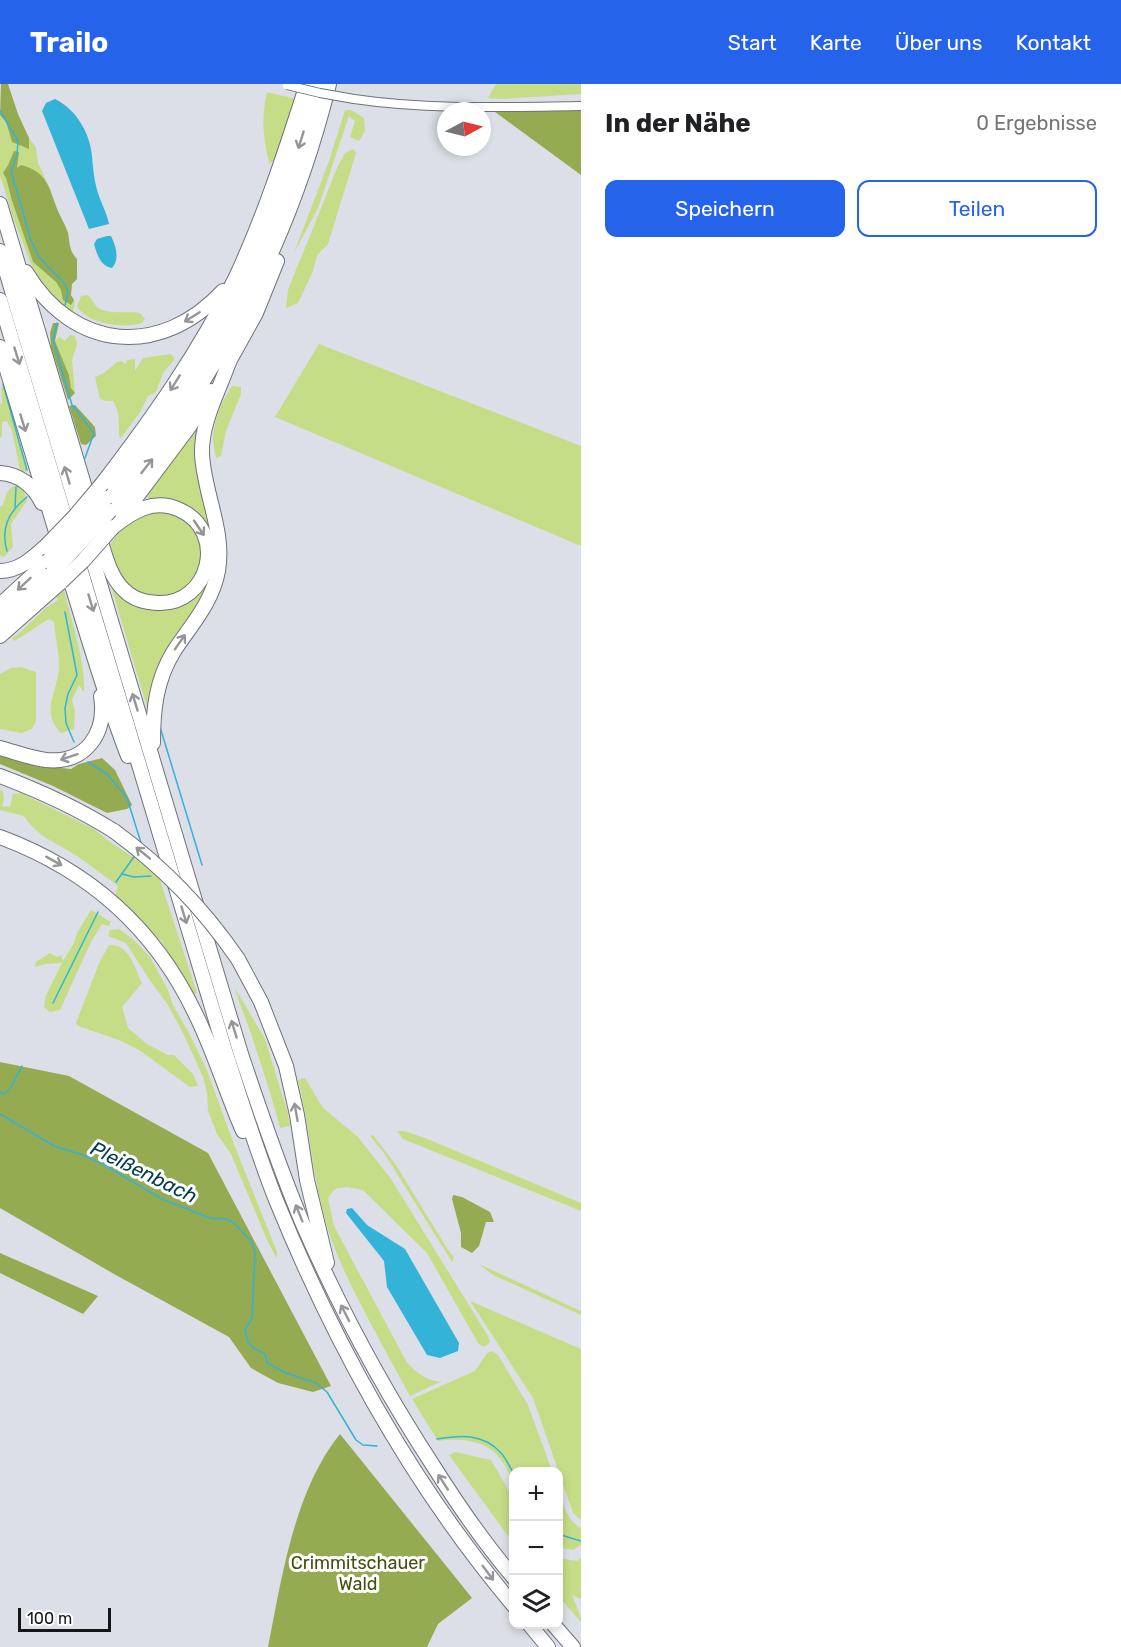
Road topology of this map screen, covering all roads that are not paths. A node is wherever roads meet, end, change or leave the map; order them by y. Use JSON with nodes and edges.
{"nodes":[{"id":1,"x":307,"y":84,"type":"edge"},
{"id":2,"x":317,"y":84,"type":"edge"},
{"id":3,"x":329,"y":84,"type":"edge"},
{"id":4,"x":285,"y":85,"type":"edge"},
{"id":5,"x":581,"y":106,"type":"edge"},
{"id":6,"x":0,"y":204,"type":"edge"},
{"id":7,"x":288,"y":215,"type":"junction"},
{"id":8,"x":0,"y":251,"type":"edge"},
{"id":9,"x":16,"y":255,"type":"junction"},
{"id":10,"x":235,"y":278,"type":"junction"},
{"id":11,"x":0,"y":300,"type":"edge"},
{"id":12,"x":0,"y":347,"type":"edge"},
{"id":13,"x":229,"y":362,"type":"junction"},
{"id":14,"x":0,"y":473,"type":"edge"},
{"id":15,"x":108,"y":505,"type":"junction"},
{"id":16,"x":113,"y":527,"type":"junction"},
{"id":17,"x":56,"y":532,"type":"junction"},
{"id":18,"x":0,"y":571,"type":"edge"},
{"id":19,"x":53,"y":572,"type":"junction"},
{"id":20,"x":0,"y":605,"type":"edge"},
{"id":21,"x":0,"y":621,"type":"edge"},
{"id":22,"x":0,"y":636,"type":"edge"},
{"id":23,"x":97,"y":669,"type":"junction"},
{"id":24,"x":0,"y":748,"type":"edge"},
{"id":25,"x":152,"y":758,"type":"junction"},
{"id":26,"x":0,"y":776,"type":"edge"},
{"id":27,"x":155,"y":819,"type":"junction"},
{"id":28,"x":0,"y":837,"type":"edge"},
{"id":29,"x":262,"y":1164,"type":"junction"},
{"id":30,"x":331,"y":1286,"type":"junction"},
{"id":31,"x":511,"y":1575,"type":"edge"},
{"id":32,"x":509,"y":1601,"type":"edge"},
{"id":33,"x":533,"y":1629,"type":"edge"},
{"id":34,"x":558,"y":1629,"type":"edge"},
{"id":35,"x":548,"y":1647,"type":"edge"},
{"id":36,"x":573,"y":1647,"type":"edge"}],
"edges":[{"from":1,"to":10,"type":"highway"},
{"from":2,"to":15,"type":"highway","one_way":true},
{"from":3,"to":7,"type":"highway"},
{"from":4,"to":5,"type":"street","bridge":true},
{"from":6,"to":9,"type":"highway"},
{"from":7,"to":13,"type":"highway"},
{"from":15,"to":7,"type":"highway","one_way":true},
{"from":25,"to":8,"type":"highway","one_way":true},
{"from":10,"to":9,"type":"highway","one_way":true},
{"from":16,"to":9,"type":"highway","one_way":true},
{"from":10,"to":18,"type":"highway","one_way":true,"bridge":true},
{"from":11,"to":27,"type":"highway","one_way":true},
{"from":12,"to":17,"type":"highway","one_way":true},
{"from":13,"to":16,"type":"highway"},
{"from":25,"to":13,"type":"highway","one_way":true},
{"from":14,"to":17,"type":"highway"},
{"from":15,"to":19,"type":"highway","bridge":true},
{"from":16,"to":19,"type":"highway","bridge":true},
{"from":17,"to":23,"type":"highway"},
{"from":19,"to":20,"type":"highway","one_way":true},
{"from":19,"to":21,"type":"highway"},
{"from":19,"to":22,"type":"highway"},
{"from":23,"to":24,"type":"highway","one_way":true},
{"from":23,"to":27,"type":"highway"},
{"from":30,"to":25,"type":"highway","one_way":true},
{"from":30,"to":26,"type":"highway","one_way":true,"bridge":true},
{"from":27,"to":29,"type":"highway","one_way":true},
{"from":28,"to":29,"type":"highway","one_way":true},
{"from":29,"to":32,"type":"highway","one_way":true},
{"from":31,"to":30,"type":"highway","one_way":true},
{"from":33,"to":35,"type":"highway"},
{"from":34,"to":36,"type":"highway"}]}
